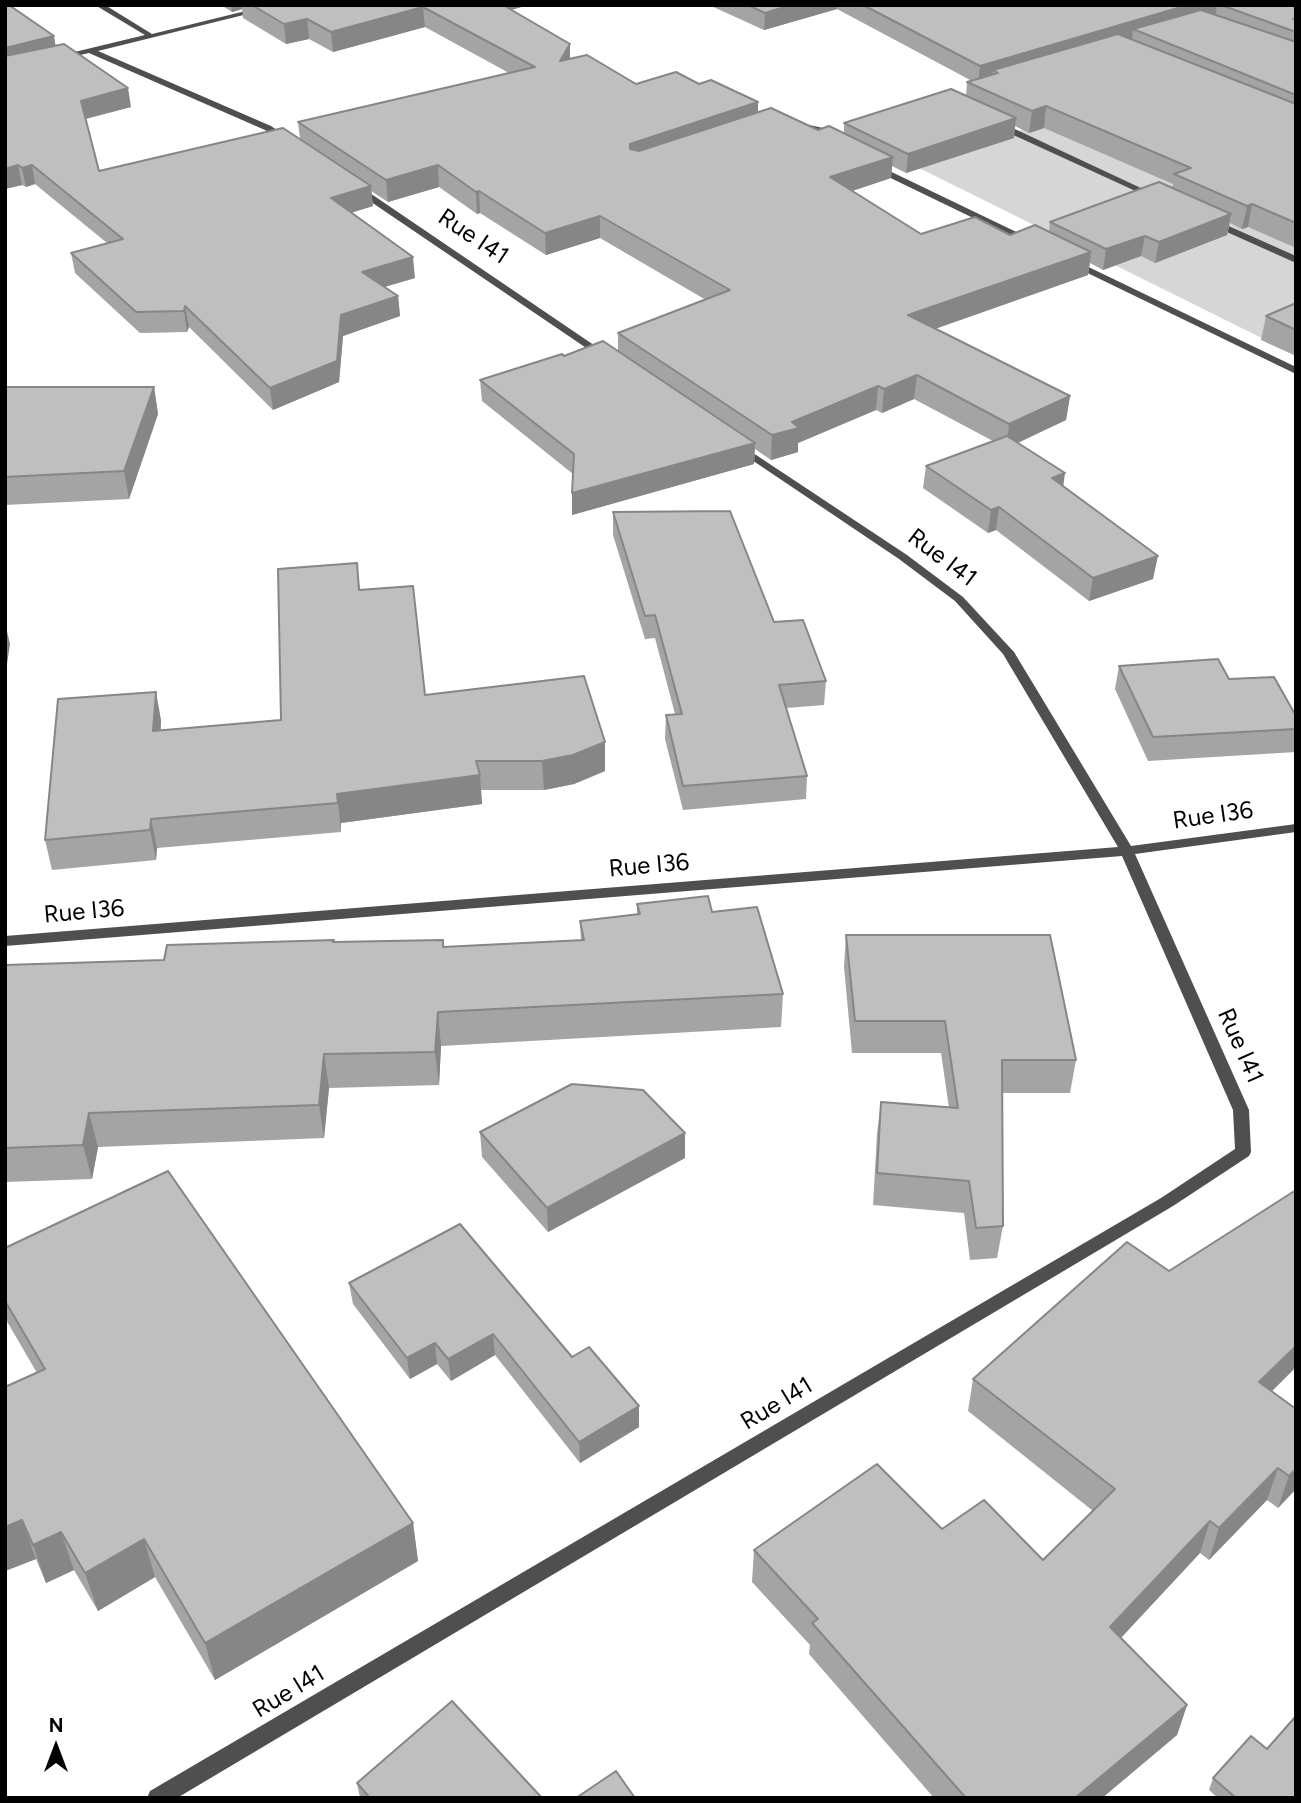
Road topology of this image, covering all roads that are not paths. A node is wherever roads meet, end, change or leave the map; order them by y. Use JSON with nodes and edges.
{"nodes":[{"id":1,"x":99,"y":5,"type":"edge"},
{"id":2,"x":280,"y":5,"type":"edge"},
{"id":3,"x":151,"y":36,"type":"junction"},
{"id":4,"x":90,"y":51,"type":"junction"},
{"id":5,"x":54,"y":60,"type":"edge"},
{"id":6,"x":780,"y":123,"type":"edge"},
{"id":7,"x":994,"y":123,"type":"edge"},
{"id":8,"x":291,"y":143,"type":"edge"},
{"id":9,"x":832,"y":143,"type":"edge"},
{"id":10,"x":868,"y":163,"type":"edge"},
{"id":11,"x":347,"y":181,"type":"edge"},
{"id":12,"x":1170,"y":203,"type":"edge"},
{"id":13,"x":1208,"y":220,"type":"edge"},
{"id":14,"x":1044,"y":249,"type":"edge"},
{"id":15,"x":1296,"y":260,"type":"edge"},
{"id":16,"x":1069,"y":261,"type":"edge"},
{"id":17,"x":613,"y":361,"type":"edge"},
{"id":18,"x":1296,"y":371,"type":"edge"},
{"id":19,"x":729,"y":439,"type":"edge"},
{"id":20,"x":1296,"y":828,"type":"edge"},
{"id":21,"x":1127,"y":851,"type":"junction"},
{"id":22,"x":5,"y":941,"type":"edge"},
{"id":23,"x":157,"y":1798,"type":"edge"}],
"edges":[{"from":1,"to":3,"type":"street"},
{"from":2,"to":3,"type":"street"},
{"from":3,"to":4,"type":"street"},
{"from":4,"to":5,"type":"street"},
{"from":4,"to":8,"type":"street"},
{"from":6,"to":9,"type":"street"},
{"from":7,"to":12,"type":"street"},
{"from":10,"to":14,"type":"street"},
{"from":11,"to":17,"type":"street","name":"Rue I41"},
{"from":13,"to":15,"type":"street"},
{"from":16,"to":18,"type":"street"},
{"from":19,"to":21,"type":"street","name":"Rue I41"},
{"from":20,"to":21,"type":"street","name":"Rue I36"},
{"from":21,"to":22,"type":"street","name":"Rue I36"},
{"from":21,"to":23,"type":"street","name":"Rue I41"}]}
